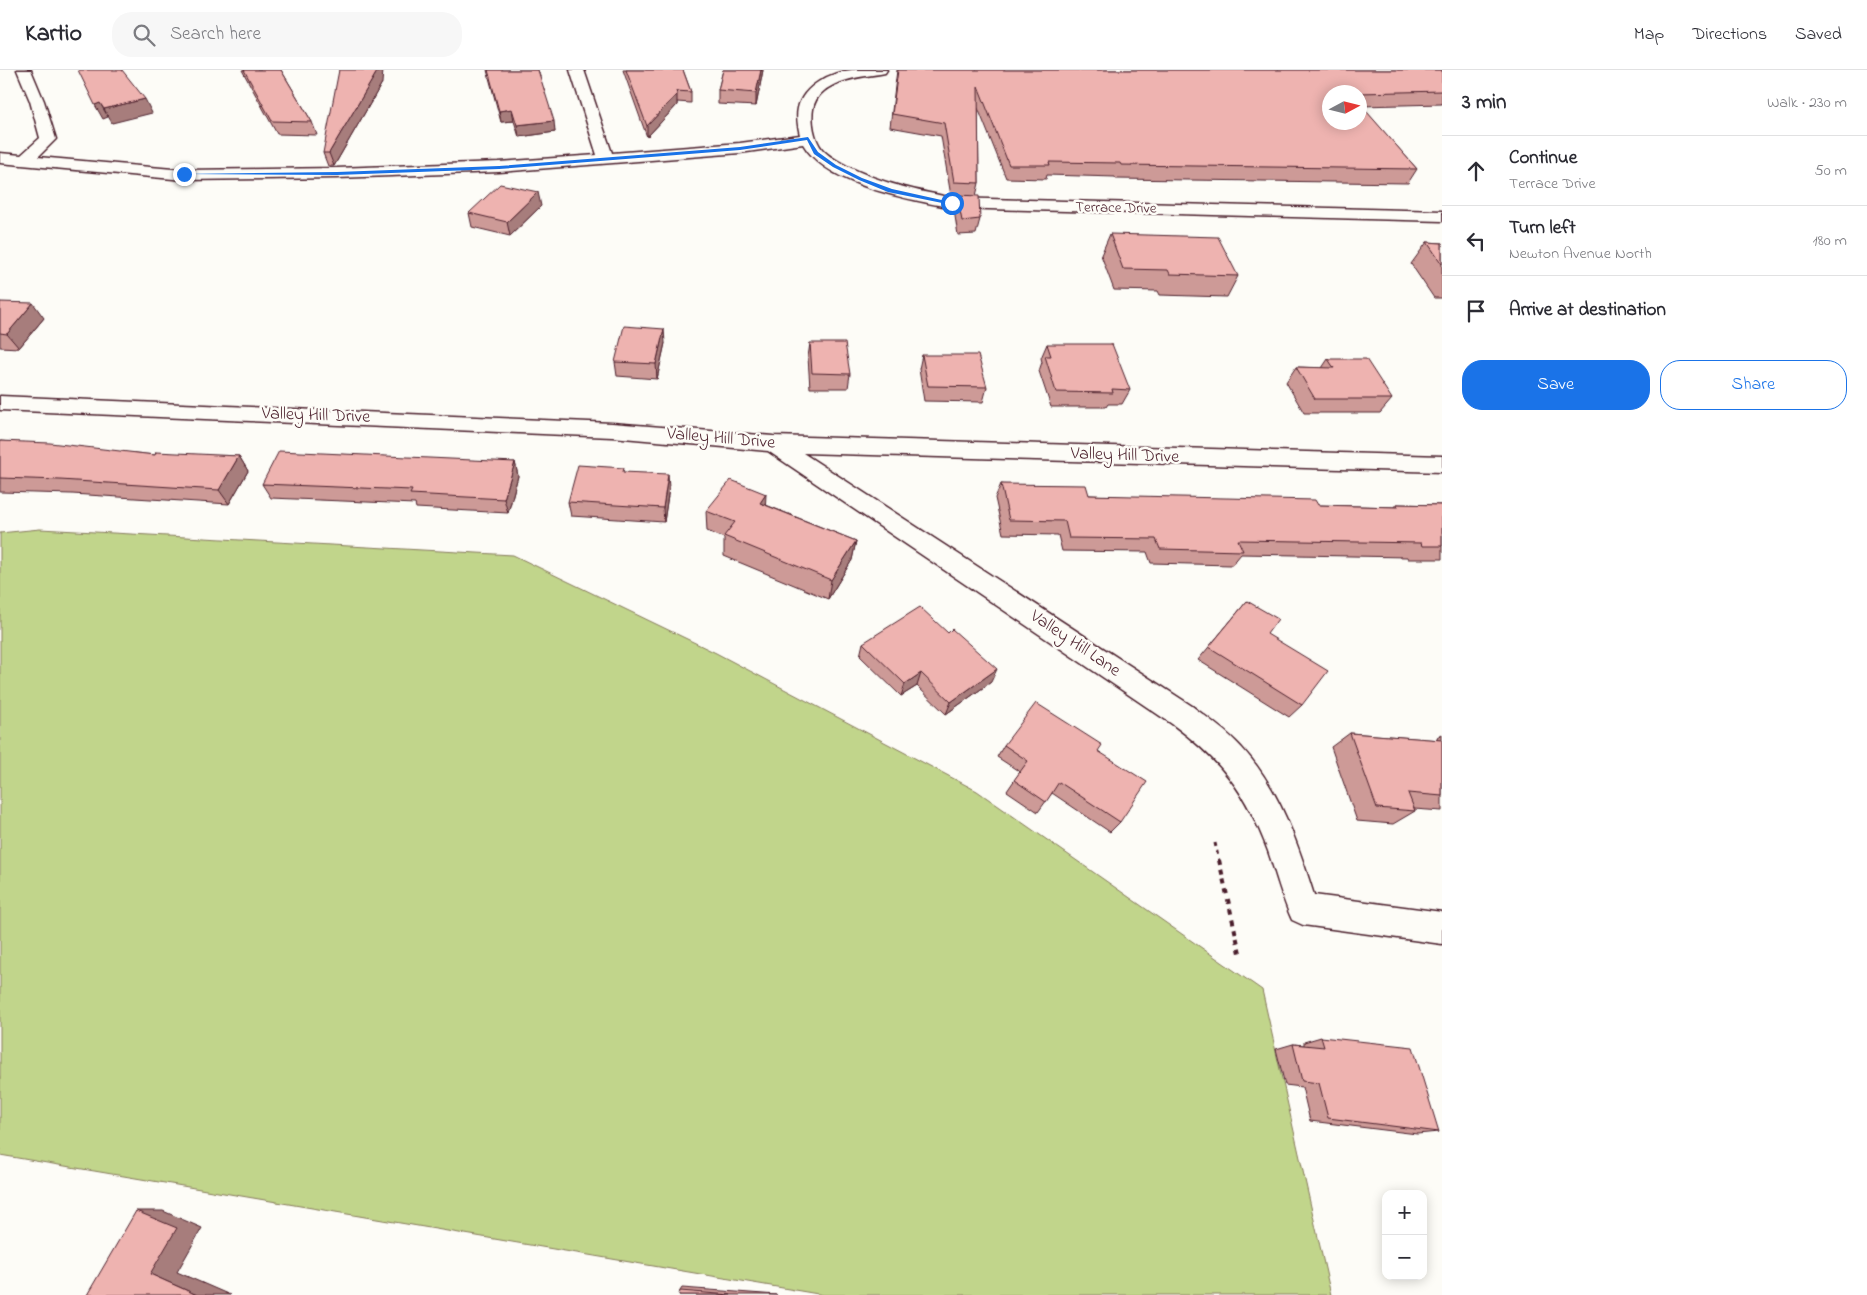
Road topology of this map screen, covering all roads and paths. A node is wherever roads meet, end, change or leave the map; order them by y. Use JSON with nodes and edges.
{"nodes":[{"id":1,"x":24,"y":70,"type":"edge"},
{"id":2,"x":577,"y":70,"type":"edge"},
{"id":3,"x":880,"y":70,"type":"edge"},
{"id":4,"x":808,"y":139,"type":"junction"},
{"id":5,"x":0,"y":158,"type":"edge"},
{"id":6,"x":606,"y":159,"type":"junction"},
{"id":7,"x":25,"y":160,"type":"junction"},
{"id":8,"x":1442,"y":216,"type":"edge"},
{"id":9,"x":0,"y":403,"type":"edge"},
{"id":10,"x":773,"y":444,"type":"junction"},
{"id":11,"x":1442,"y":464,"type":"edge"},
{"id":12,"x":1215,"y":844,"type":"dead end"},
{"id":13,"x":1442,"y":928,"type":"edge"},
{"id":14,"x":1240,"y":954,"type":"dead end"}],
"edges":[{"from":1,"to":7,"type":"street"},
{"from":2,"to":6,"type":"street"},
{"from":3,"to":4,"type":"street"},
{"from":4,"to":6,"type":"street"},
{"from":4,"to":8,"type":"street","name":"Terrace Drive"},
{"from":5,"to":7,"type":"street"},
{"from":6,"to":7,"type":"street"},
{"from":9,"to":10,"type":"street","name":"Valley Hill Drive"},
{"from":10,"to":11,"type":"street","name":"Valley Hill Drive"},
{"from":10,"to":13,"type":"street","name":"Valley Hill Lane"},
{"from":12,"to":14,"type":"path"}]}
